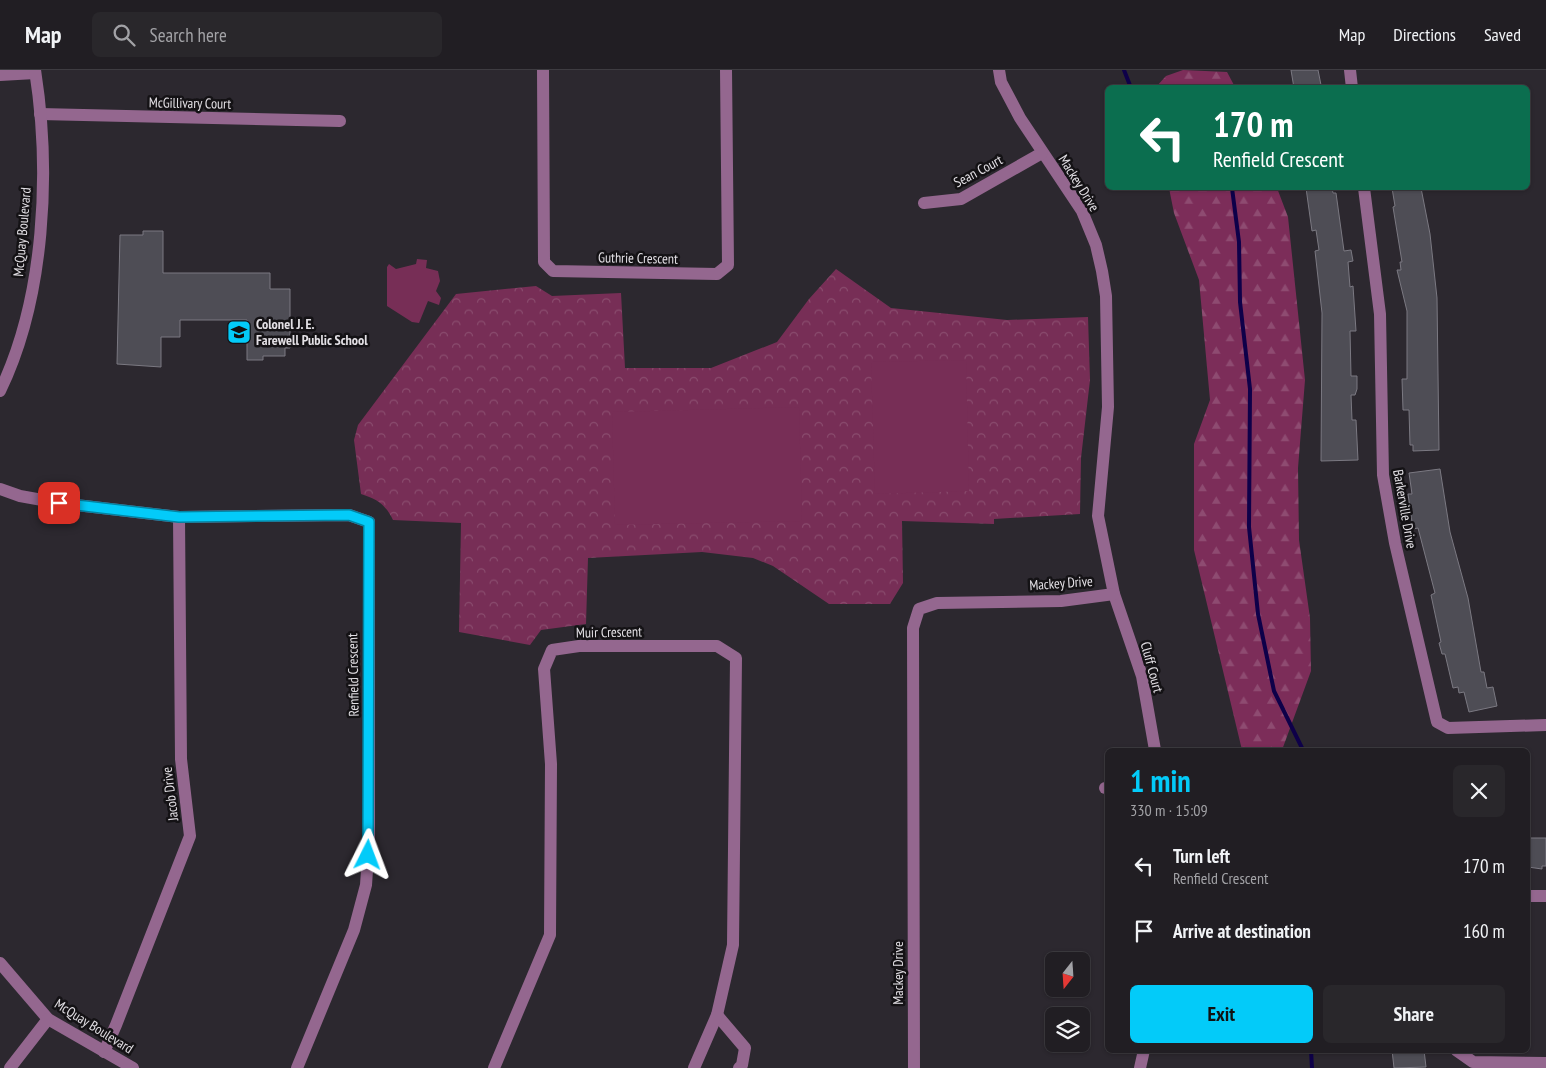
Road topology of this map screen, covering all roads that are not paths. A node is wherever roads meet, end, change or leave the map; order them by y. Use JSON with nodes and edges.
{"nodes":[{"id":1,"x":542,"y":70,"type":"edge"},
{"id":2,"x":726,"y":70,"type":"edge"},
{"id":3,"x":999,"y":70,"type":"edge"},
{"id":4,"x":1350,"y":70,"type":"edge"},
{"id":5,"x":35,"y":72,"type":"edge"},
{"id":6,"x":0,"y":74,"type":"edge"},
{"id":7,"x":1352,"y":85,"type":"edge"},
{"id":8,"x":40,"y":114,"type":"junction"},
{"id":9,"x":340,"y":121,"type":"dead end"},
{"id":10,"x":1042,"y":153,"type":"junction"},
{"id":11,"x":1364,"y":190,"type":"edge"},
{"id":12,"x":924,"y":203,"type":"dead end"},
{"id":13,"x":5,"y":369,"type":"edge"},
{"id":14,"x":0,"y":391,"type":"edge"},
{"id":15,"x":0,"y":488,"type":"edge"},
{"id":16,"x":179,"y":517,"type":"junction"},
{"id":17,"x":1114,"y":594,"type":"junction"},
{"id":18,"x":1546,"y":725,"type":"edge"},
{"id":19,"x":1155,"y":748,"type":"edge"},
{"id":20,"x":1530,"y":896,"type":"edge"},
{"id":21,"x":1546,"y":896,"type":"edge"},
{"id":22,"x":0,"y":963,"type":"edge"},
{"id":23,"x":717,"y":1014,"type":"junction"},
{"id":24,"x":48,"y":1019,"type":"junction"},
{"id":25,"x":104,"y":1052,"type":"junction"},
{"id":26,"x":1143,"y":1053,"type":"edge"},
{"id":27,"x":1460,"y":1053,"type":"edge"},
{"id":28,"x":1545,"y":1065,"type":"edge"},
{"id":29,"x":10,"y":1068,"type":"edge"},
{"id":30,"x":133,"y":1068,"type":"edge"},
{"id":31,"x":297,"y":1068,"type":"edge"},
{"id":32,"x":494,"y":1068,"type":"edge"},
{"id":33,"x":694,"y":1068,"type":"edge"},
{"id":34,"x":739,"y":1068,"type":"edge"},
{"id":35,"x":914,"y":1068,"type":"edge"},
{"id":36,"x":1140,"y":1068,"type":"edge"}],
"edges":[{"from":1,"to":2,"type":"street","name":"Guthrie Crescent"},
{"from":3,"to":10,"type":"street","name":"Mackey Drive"},
{"from":4,"to":7,"type":"street"},
{"from":5,"to":6,"type":"street"},
{"from":5,"to":8,"type":"street","name":"McQuay Boulevard"},
{"from":8,"to":9,"type":"street","name":"McGillivary Court"},
{"from":8,"to":13,"type":"street","name":"McQuay Boulevard"},
{"from":10,"to":12,"type":"street","name":"Sean Court"},
{"from":10,"to":17,"type":"street","name":"Mackey Drive"},
{"from":11,"to":18,"type":"street","name":"Barkerville Drive"},
{"from":13,"to":14,"type":"street","name":"McQuay Boulevard"},
{"from":15,"to":16,"type":"street","name":"Renfield Crescent"},
{"from":16,"to":25,"type":"street","name":"Jacob Drive"},
{"from":16,"to":31,"type":"street","name":"Renfield Crescent"},
{"from":17,"to":19,"type":"street","name":"Cluff Court"},
{"from":17,"to":35,"type":"street","name":"Mackey Drive"},
{"from":20,"to":21,"type":"street"},
{"from":22,"to":24,"type":"street","name":"McQuay Boulevard"},
{"from":23,"to":32,"type":"street","name":"Muir Crescent"},
{"from":23,"to":33,"type":"street","name":"Muir Crescent"},
{"from":23,"to":34,"type":"street"},
{"from":24,"to":25,"type":"street","name":"McQuay Boulevard"},
{"from":24,"to":29,"type":"street"},
{"from":25,"to":30,"type":"street","name":"McQuay Boulevard"},
{"from":26,"to":36,"type":"street"},
{"from":27,"to":28,"type":"street"}]}
